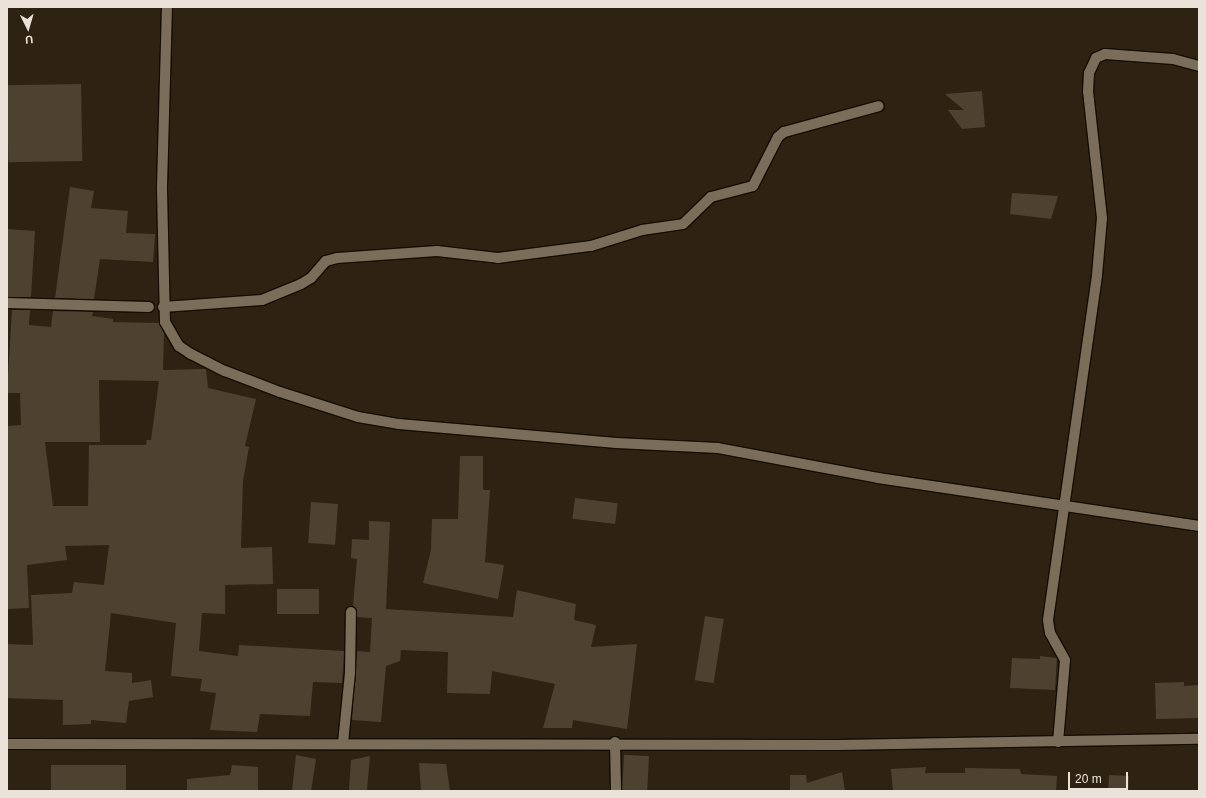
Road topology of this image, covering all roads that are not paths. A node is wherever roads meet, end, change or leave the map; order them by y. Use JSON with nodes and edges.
{"nodes":[{"id":1,"x":167,"y":7,"type":"edge"},
{"id":2,"x":1199,"y":66,"type":"edge"},
{"id":3,"x":879,"y":106,"type":"dead end"},
{"id":4,"x":7,"y":303,"type":"edge"},
{"id":5,"x":150,"y":307,"type":"dead end"},
{"id":6,"x":163,"y":307,"type":"junction"},
{"id":7,"x":1064,"y":504,"type":"junction"},
{"id":8,"x":1199,"y":526,"type":"edge"},
{"id":9,"x":351,"y":612,"type":"dead end"},
{"id":10,"x":1199,"y":739,"type":"edge"},
{"id":11,"x":615,"y":742,"type":"junction"},
{"id":12,"x":1058,"y":742,"type":"junction"},
{"id":13,"x":343,"y":743,"type":"junction"},
{"id":14,"x":7,"y":744,"type":"edge"},
{"id":15,"x":616,"y":791,"type":"edge"}],
"edges":[{"from":1,"to":6,"type":"street"},
{"from":2,"to":7,"type":"street"},
{"from":3,"to":6,"type":"street"},
{"from":4,"to":5,"type":"street"},
{"from":6,"to":7,"type":"street"},
{"from":7,"to":8,"type":"street"},
{"from":7,"to":12,"type":"street"},
{"from":9,"to":13,"type":"street"},
{"from":10,"to":12,"type":"street"},
{"from":11,"to":12,"type":"street"},
{"from":11,"to":13,"type":"street"},
{"from":11,"to":15,"type":"street"},
{"from":13,"to":14,"type":"street"}]}
